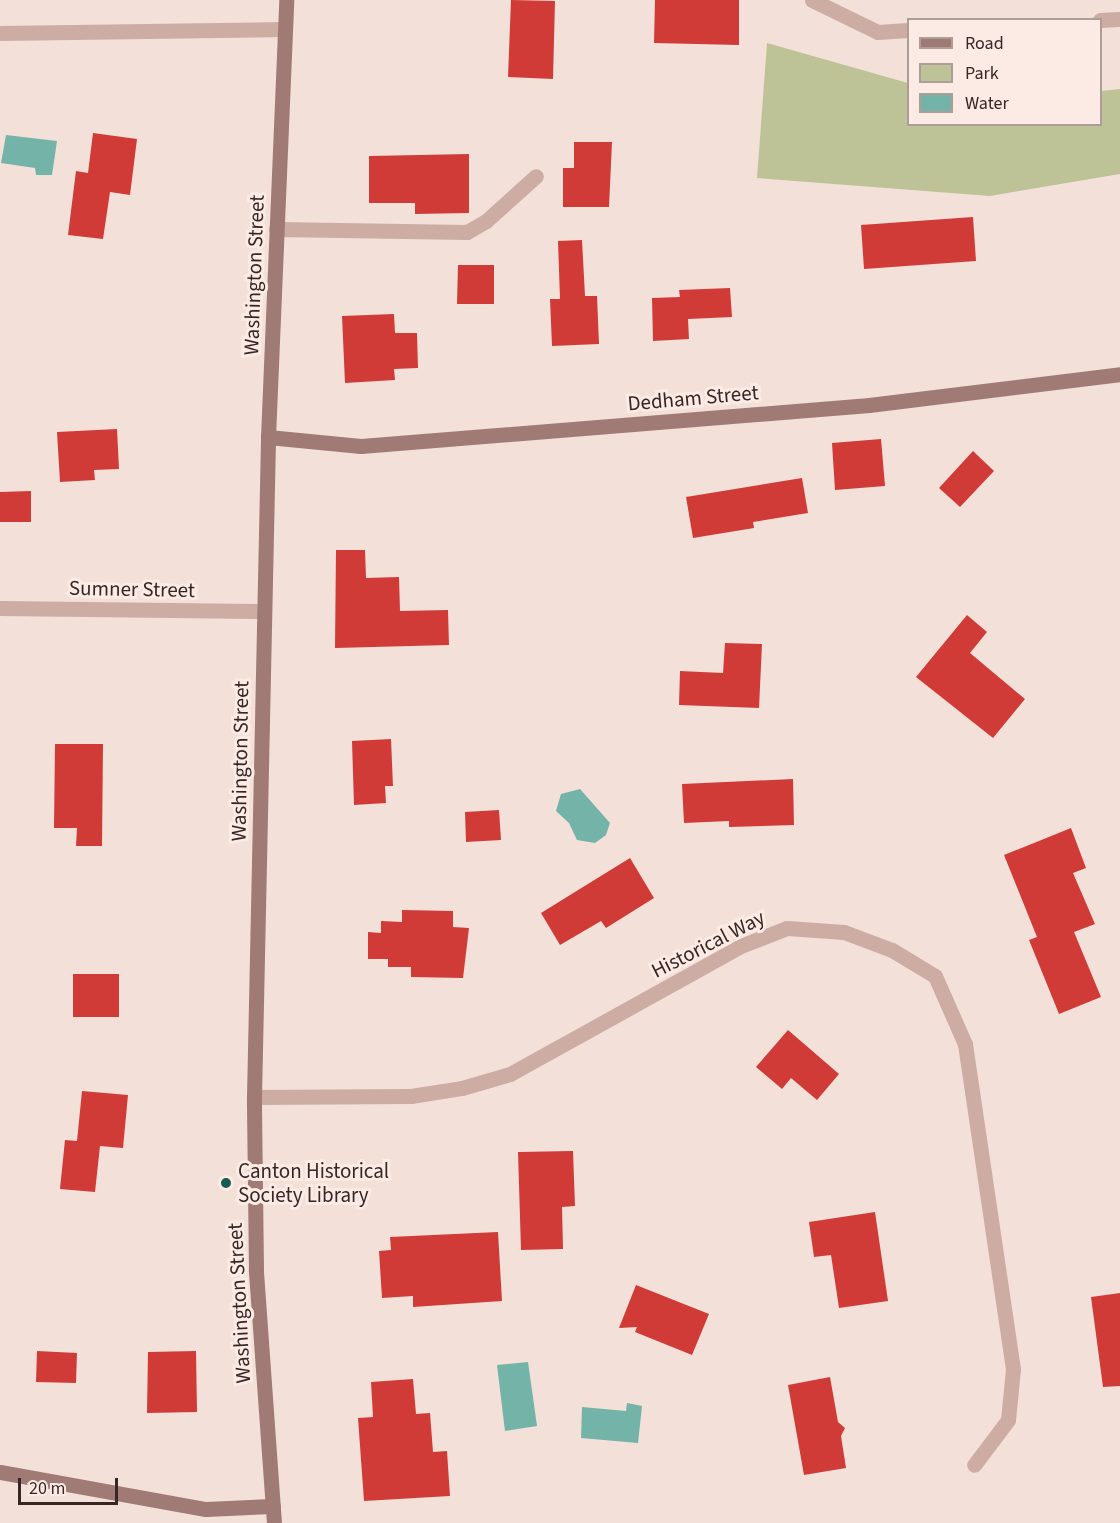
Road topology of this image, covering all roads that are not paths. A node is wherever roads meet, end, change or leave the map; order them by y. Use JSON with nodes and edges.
{"nodes":[{"id":1,"x":286,"y":0,"type":"edge"},
{"id":2,"x":812,"y":0,"type":"edge"},
{"id":3,"x":1120,"y":19,"type":"edge"},
{"id":4,"x":1102,"y":20,"type":"edge"},
{"id":5,"x":284,"y":29,"type":"junction"},
{"id":6,"x":907,"y":30,"type":"edge"},
{"id":7,"x":0,"y":33,"type":"edge"},
{"id":8,"x":536,"y":176,"type":"dead end"},
{"id":9,"x":276,"y":229,"type":"junction"},
{"id":10,"x":1120,"y":374,"type":"edge"},
{"id":11,"x":268,"y":437,"type":"junction"},
{"id":12,"x":0,"y":608,"type":"edge"},
{"id":13,"x":264,"y":611,"type":"junction"},
{"id":14,"x":254,"y":1097,"type":"junction"},
{"id":15,"x":974,"y":1465,"type":"dead end"},
{"id":16,"x":0,"y":1472,"type":"edge"},
{"id":17,"x":273,"y":1506,"type":"junction"},
{"id":18,"x":274,"y":1523,"type":"edge"}],
"edges":[{"from":1,"to":5,"type":"main road","name":"Washington Street"},
{"from":2,"to":6,"type":"street"},
{"from":3,"to":4,"type":"street"},
{"from":5,"to":7,"type":"street"},
{"from":5,"to":9,"type":"main road","name":"Washington Street"},
{"from":8,"to":9,"type":"street"},
{"from":9,"to":11,"type":"main road","name":"Washington Street"},
{"from":10,"to":11,"type":"main road","name":"Dedham Street"},
{"from":11,"to":13,"type":"main road","name":"Washington Street"},
{"from":12,"to":13,"type":"street","name":"Sumner Street"},
{"from":13,"to":14,"type":"main road","name":"Washington Street"},
{"from":14,"to":15,"type":"street","name":"Historical Way"},
{"from":14,"to":17,"type":"main road","name":"Washington Street"},
{"from":16,"to":17,"type":"main road"},
{"from":17,"to":18,"type":"main road","name":"Washington Street"}]}
